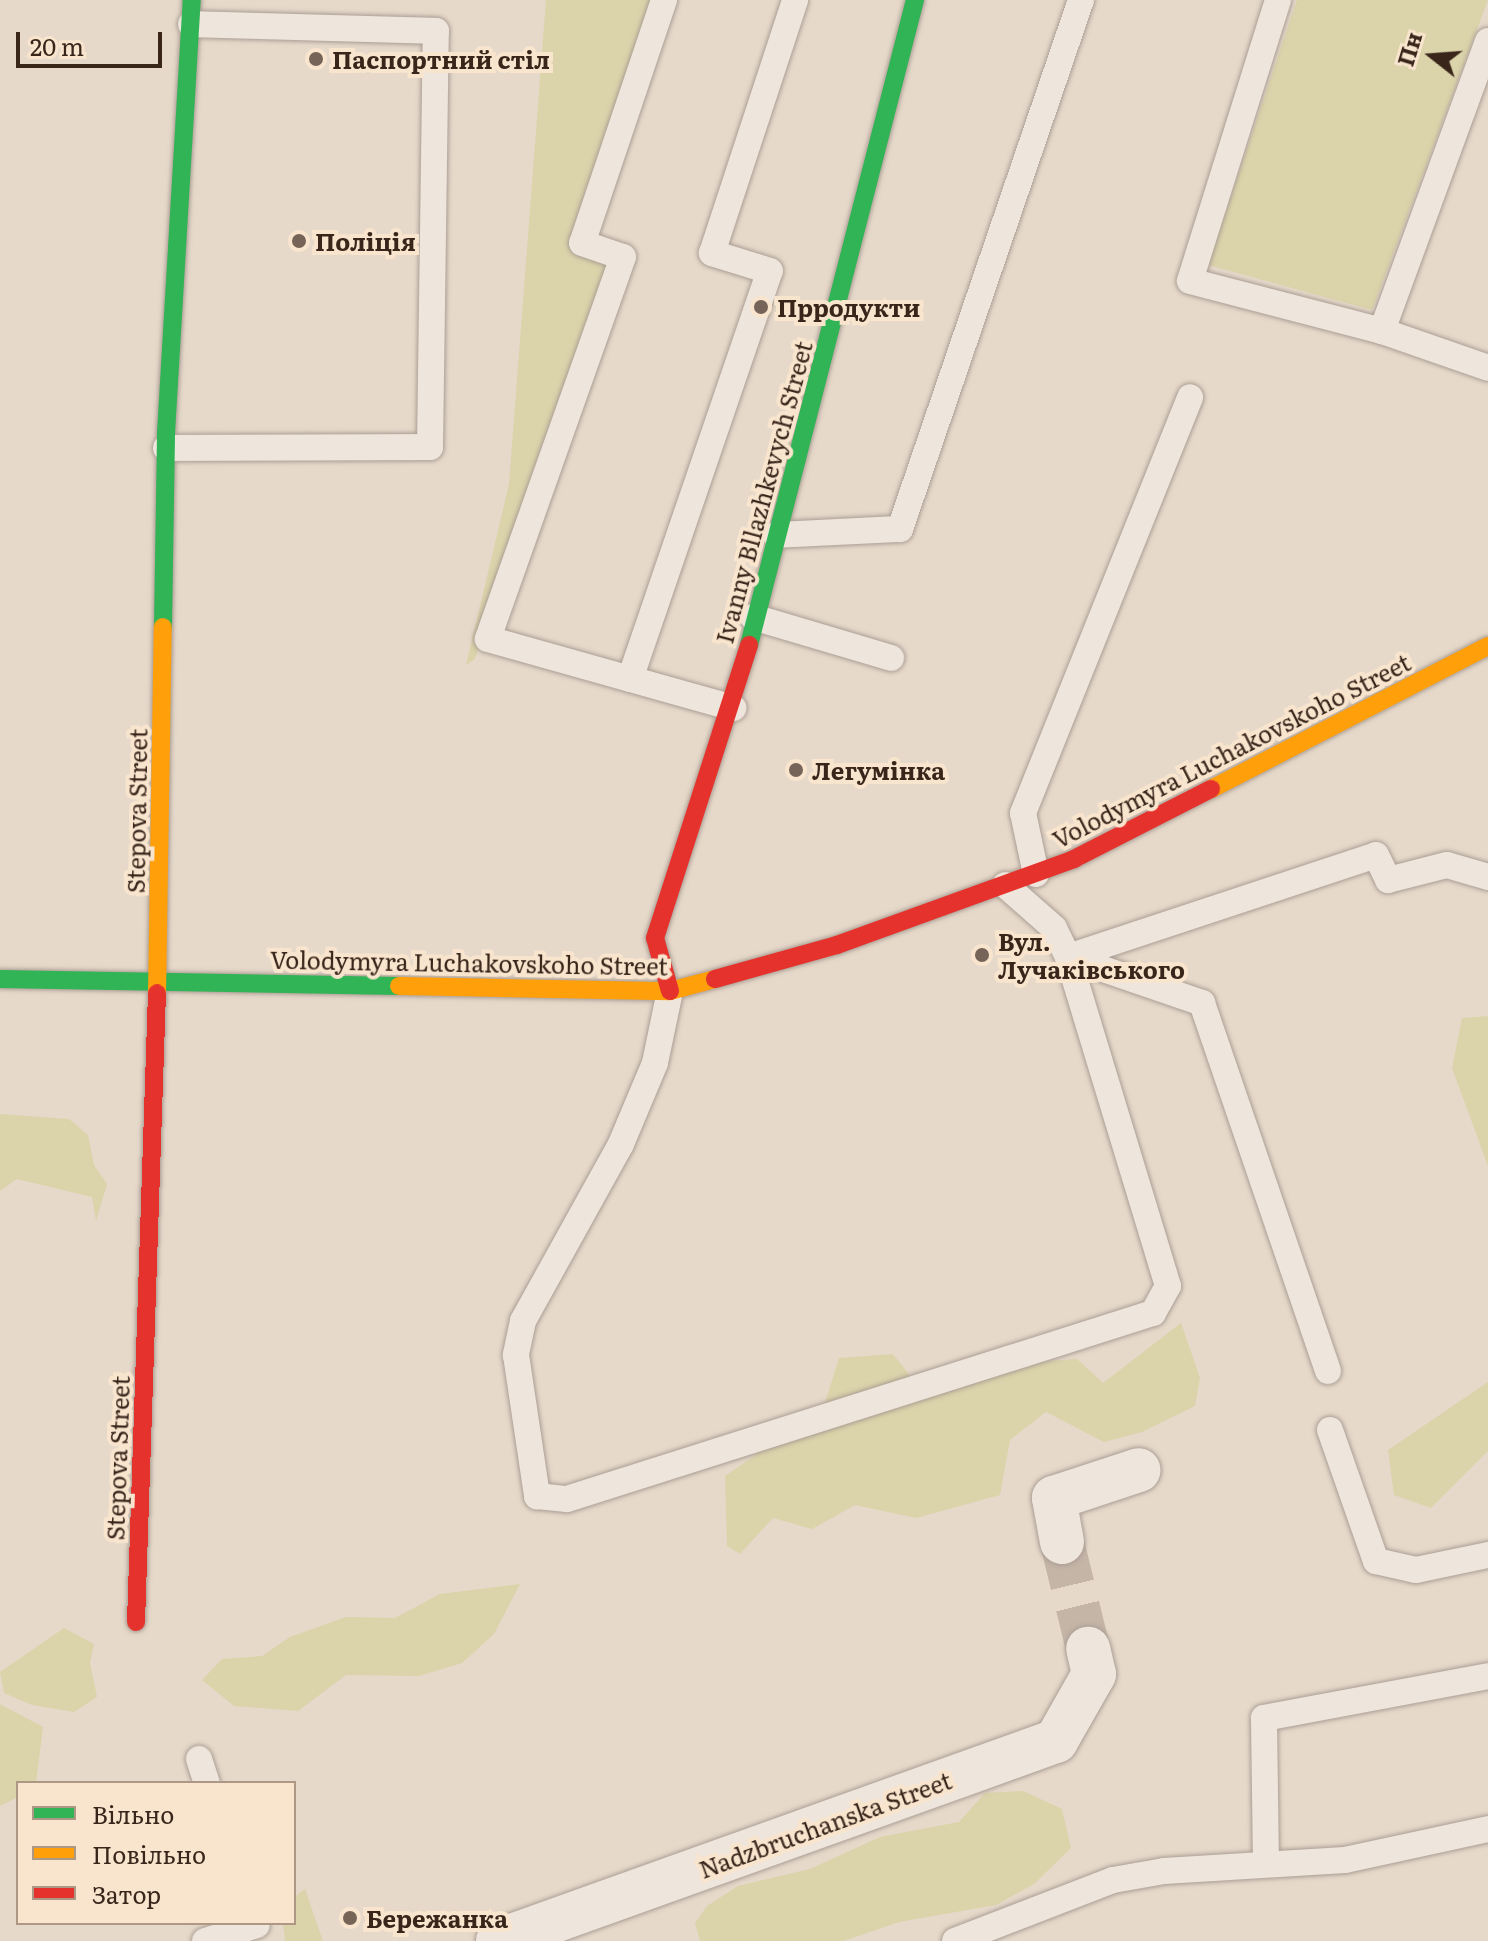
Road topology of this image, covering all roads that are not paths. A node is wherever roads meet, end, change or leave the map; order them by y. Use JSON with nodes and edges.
{"nodes":[{"id":1,"x":664,"y":0,"type":"edge"},
{"id":2,"x":795,"y":0,"type":"edge"},
{"id":3,"x":915,"y":0,"type":"edge"},
{"id":4,"x":1081,"y":0,"type":"edge"},
{"id":5,"x":1278,"y":0,"type":"edge"},
{"id":6,"x":192,"y":12,"type":"edge"},
{"id":7,"x":1488,"y":41,"type":"edge"},
{"id":8,"x":1382,"y":331,"type":"junction"},
{"id":9,"x":1488,"y":368,"type":"edge"},
{"id":10,"x":1190,"y":397,"type":"dead end"},
{"id":11,"x":166,"y":448,"type":"junction"},
{"id":12,"x":776,"y":535,"type":"junction"},
{"id":13,"x":753,"y":617,"type":"junction"},
{"id":14,"x":1488,"y":646,"type":"edge"},
{"id":15,"x":891,"y":658,"type":"dead end"},
{"id":16,"x":630,"y":679,"type":"junction"},
{"id":17,"x":733,"y":708,"type":"junction"},
{"id":18,"x":1036,"y":874,"type":"junction"},
{"id":19,"x":1488,"y":877,"type":"edge"},
{"id":20,"x":1005,"y":885,"type":"junction"},
{"id":21,"x":1068,"y":957,"type":"junction"},
{"id":22,"x":0,"y":979,"type":"edge"},
{"id":23,"x":157,"y":981,"type":"junction"},
{"id":24,"x":670,"y":991,"type":"junction"},
{"id":25,"x":1328,"y":1371,"type":"dead end"},
{"id":26,"x":1330,"y":1430,"type":"dead end"},
{"id":27,"x":1139,"y":1470,"type":"dead end"},
{"id":28,"x":1062,"y":1542,"type":"tunnel mouth"},
{"id":29,"x":1488,"y":1555,"type":"edge"},
{"id":30,"x":136,"y":1622,"type":"dead end"},
{"id":31,"x":1088,"y":1649,"type":"tunnel mouth"},
{"id":32,"x":1488,"y":1676,"type":"edge"},
{"id":33,"x":1488,"y":1829,"type":"edge"},
{"id":34,"x":1266,"y":1864,"type":"junction"},
{"id":35,"x":259,"y":1930,"type":"edge"},
{"id":36,"x":205,"y":1941,"type":"edge"},
{"id":37,"x":498,"y":1941,"type":"edge"},
{"id":38,"x":955,"y":1941,"type":"edge"}],
"edges":[{"from":1,"to":16,"type":"lane"},
{"from":2,"to":16,"type":"lane"},
{"from":3,"to":12,"type":"street","name":"Ivanny Bllazhkevych Street"},
{"from":4,"to":12,"type":"lane"},
{"from":5,"to":8,"type":"lane"},
{"from":6,"to":11,"type":"street","name":"Stepova Street"},
{"from":6,"to":11,"type":"lane"},
{"from":7,"to":8,"type":"lane"},
{"from":8,"to":9,"type":"lane"},
{"from":10,"to":18,"type":"lane"},
{"from":11,"to":23,"type":"street","name":"Stepova Street"},
{"from":12,"to":13,"type":"street","name":"Ivanny Bllazhkevych Street"},
{"from":13,"to":15,"type":"lane"},
{"from":13,"to":17,"type":"street","name":"Ivanny Bllazhkevych Street"},
{"from":14,"to":18,"type":"street","name":"Volodymyra Luchakovskoho Street"},
{"from":16,"to":17,"type":"lane"},
{"from":17,"to":24,"type":"street","name":"Ivanny Bllazhkevych Street"},
{"from":18,"to":20,"type":"street","name":"Volodymyra Luchakovskoho Street"},
{"from":19,"to":21,"type":"lane"},
{"from":20,"to":21,"type":"lane"},
{"from":20,"to":24,"type":"street","name":"Volodymyra Luchakovskoho Street"},
{"from":21,"to":24,"type":"lane"},
{"from":21,"to":25,"type":"lane"},
{"from":22,"to":23,"type":"street","name":"Volodymyra Luchakovskoho Street"},
{"from":23,"to":24,"type":"street","name":"Volodymyra Luchakovskoho Street"},
{"from":23,"to":30,"type":"street","name":"Stepova Street"},
{"from":26,"to":29,"type":"lane"},
{"from":27,"to":28,"type":"street"},
{"from":31,"to":37,"type":"street","name":"Nadzbruchanska Street"},
{"from":32,"to":34,"type":"lane"},
{"from":33,"to":34,"type":"lane"},
{"from":34,"to":38,"type":"lane"},
{"from":35,"to":36,"type":"lane"}]}
